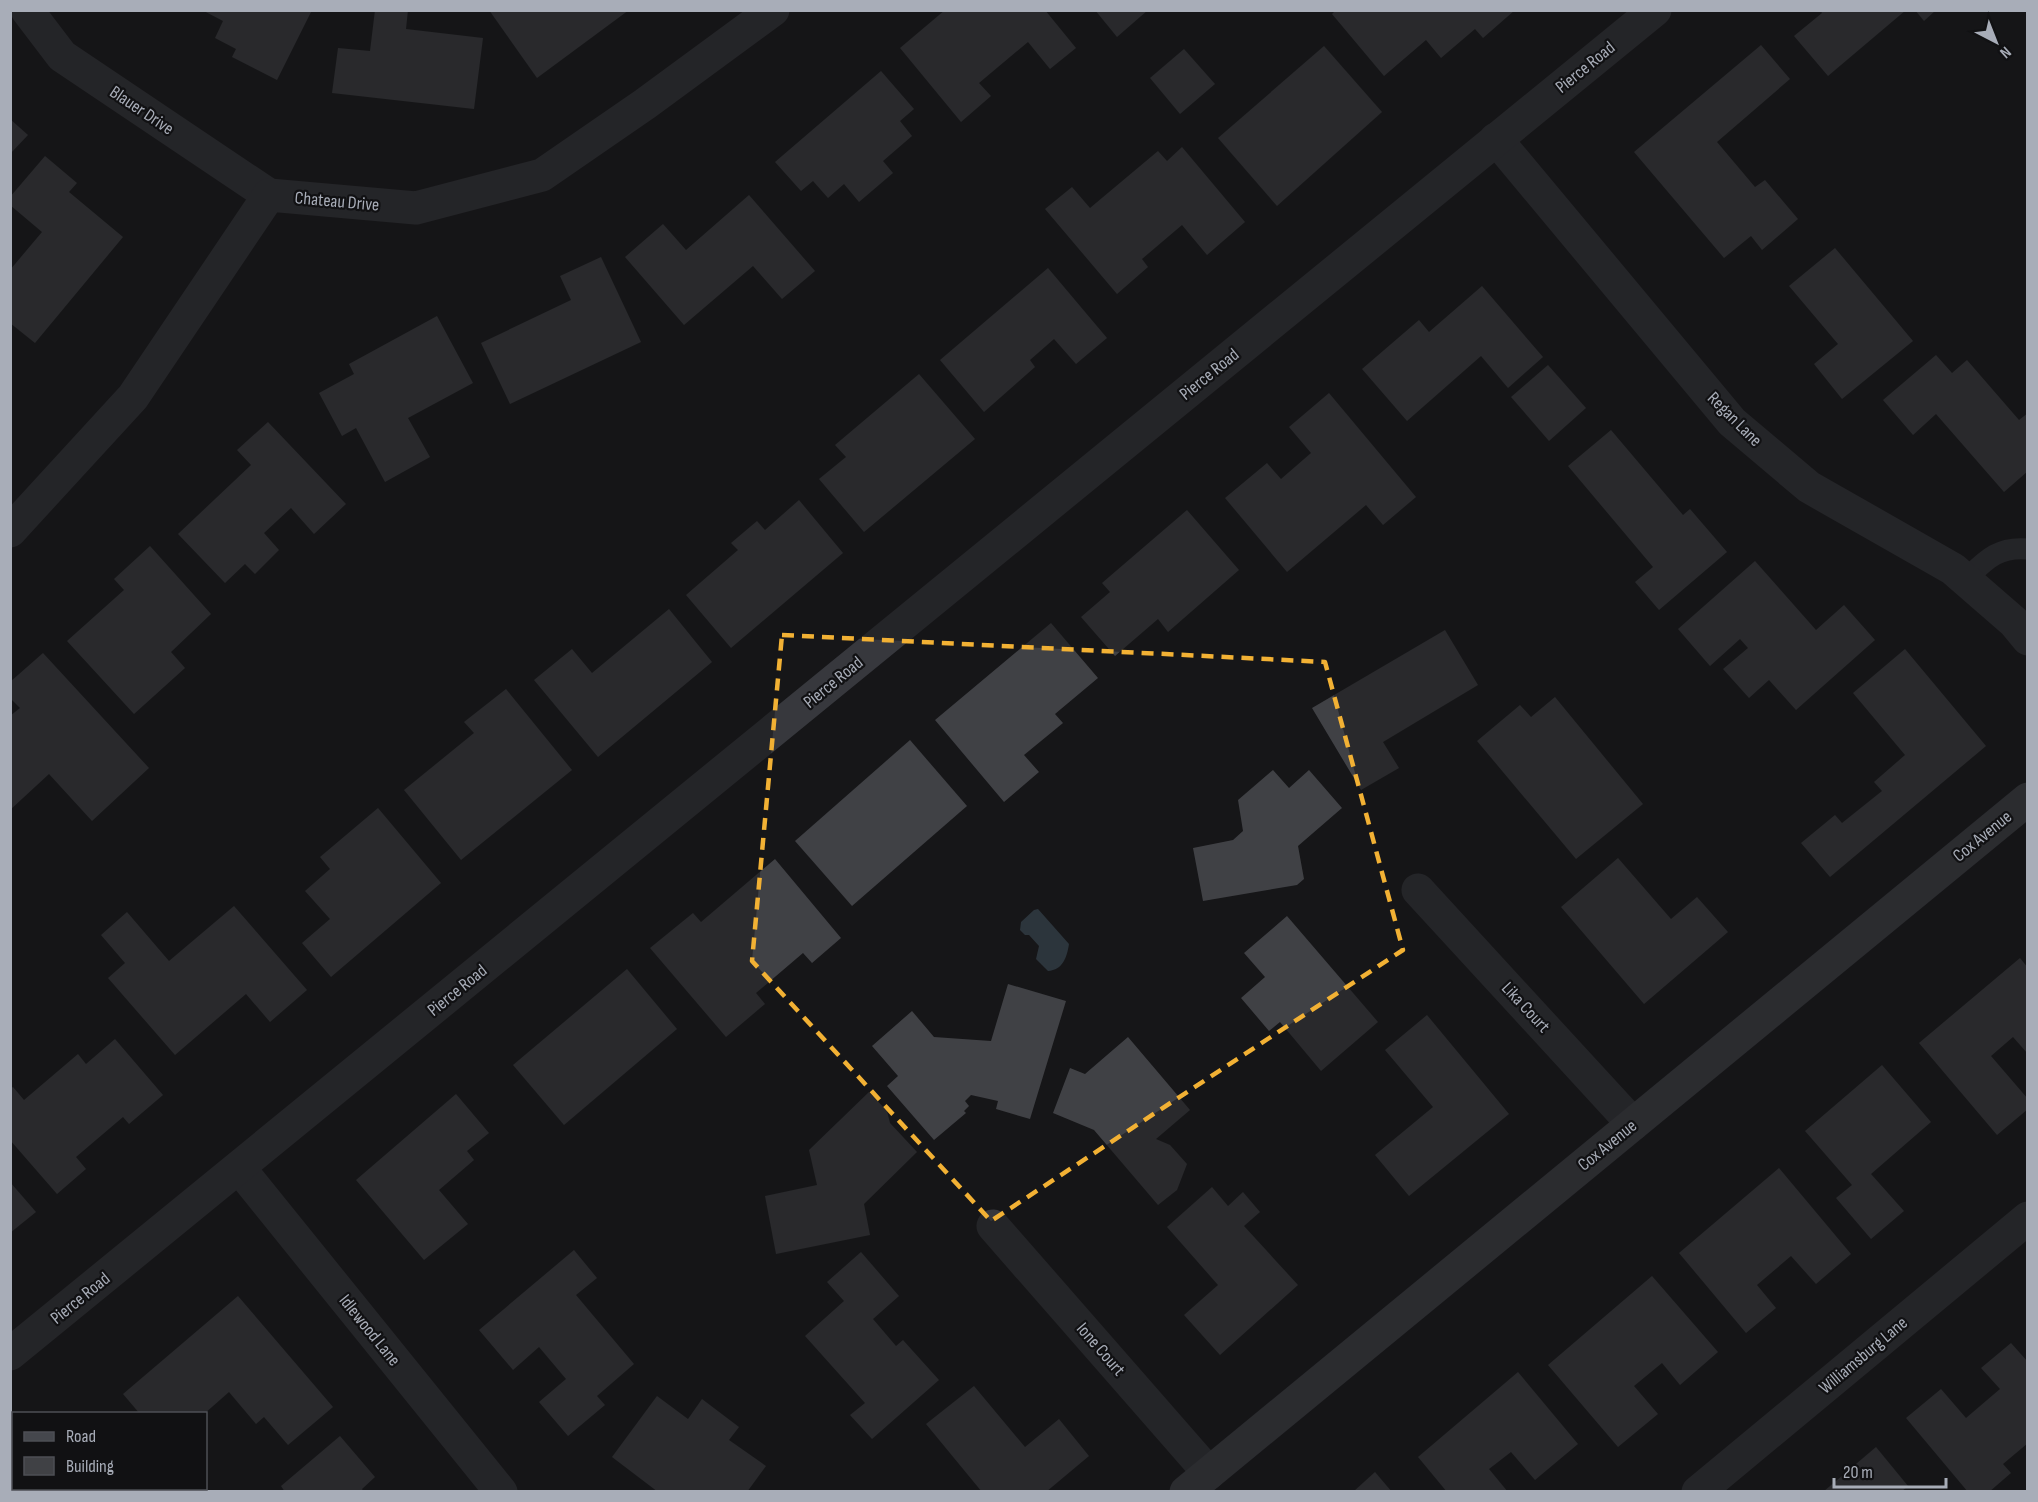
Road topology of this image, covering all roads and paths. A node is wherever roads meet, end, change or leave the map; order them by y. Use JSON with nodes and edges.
{"nodes":[{"id":1,"x":27,"y":10,"type":"edge"},
{"id":2,"x":773,"y":10,"type":"edge"},
{"id":3,"x":1655,"y":10,"type":"edge"},
{"id":4,"x":1496,"y":140,"type":"junction"},
{"id":5,"x":269,"y":195,"type":"junction"},
{"id":6,"x":10,"y":531,"type":"edge"},
{"id":7,"x":2028,"y":549,"type":"edge"},
{"id":8,"x":1965,"y":580,"type":"junction"},
{"id":9,"x":2028,"y":639,"type":"edge"},
{"id":10,"x":2028,"y":799,"type":"edge"},
{"id":11,"x":1418,"y":890,"type":"dead end"},
{"id":12,"x":1633,"y":1124,"type":"junction"},
{"id":13,"x":240,"y":1168,"type":"junction"},
{"id":14,"x":2028,"y":1218,"type":"edge"},
{"id":15,"x":993,"y":1226,"type":"dead end"},
{"id":16,"x":10,"y":1354,"type":"edge"},
{"id":17,"x":1198,"y":1482,"type":"edge"},
{"id":18,"x":501,"y":1491,"type":"edge"},
{"id":19,"x":1698,"y":1491,"type":"edge"}],
"edges":[{"from":1,"to":5,"type":"street","name":"Blauer Drive"},
{"from":2,"to":5,"type":"street","name":"Chateau Drive"},
{"from":3,"to":4,"type":"street","name":"Pierce Road"},
{"from":4,"to":8,"type":"street","name":"Regan Lane"},
{"from":4,"to":13,"type":"street","name":"Pierce Road"},
{"from":5,"to":6,"type":"street","name":"Chateau Drive"},
{"from":7,"to":8,"type":"lane"},
{"from":8,"to":9,"type":"street","name":"Regan Lane"},
{"from":10,"to":12,"type":"main road","name":"Cox Avenue"},
{"from":11,"to":12,"type":"street","name":"Lika Court"},
{"from":12,"to":17,"type":"main road","name":"Cox Avenue"},
{"from":13,"to":16,"type":"street","name":"Pierce Road"},
{"from":13,"to":18,"type":"street","name":"Idlewood Lane"},
{"from":14,"to":19,"type":"street","name":"Williamsburg Lane"},
{"from":15,"to":17,"type":"street","name":"Ione Court"}]}
